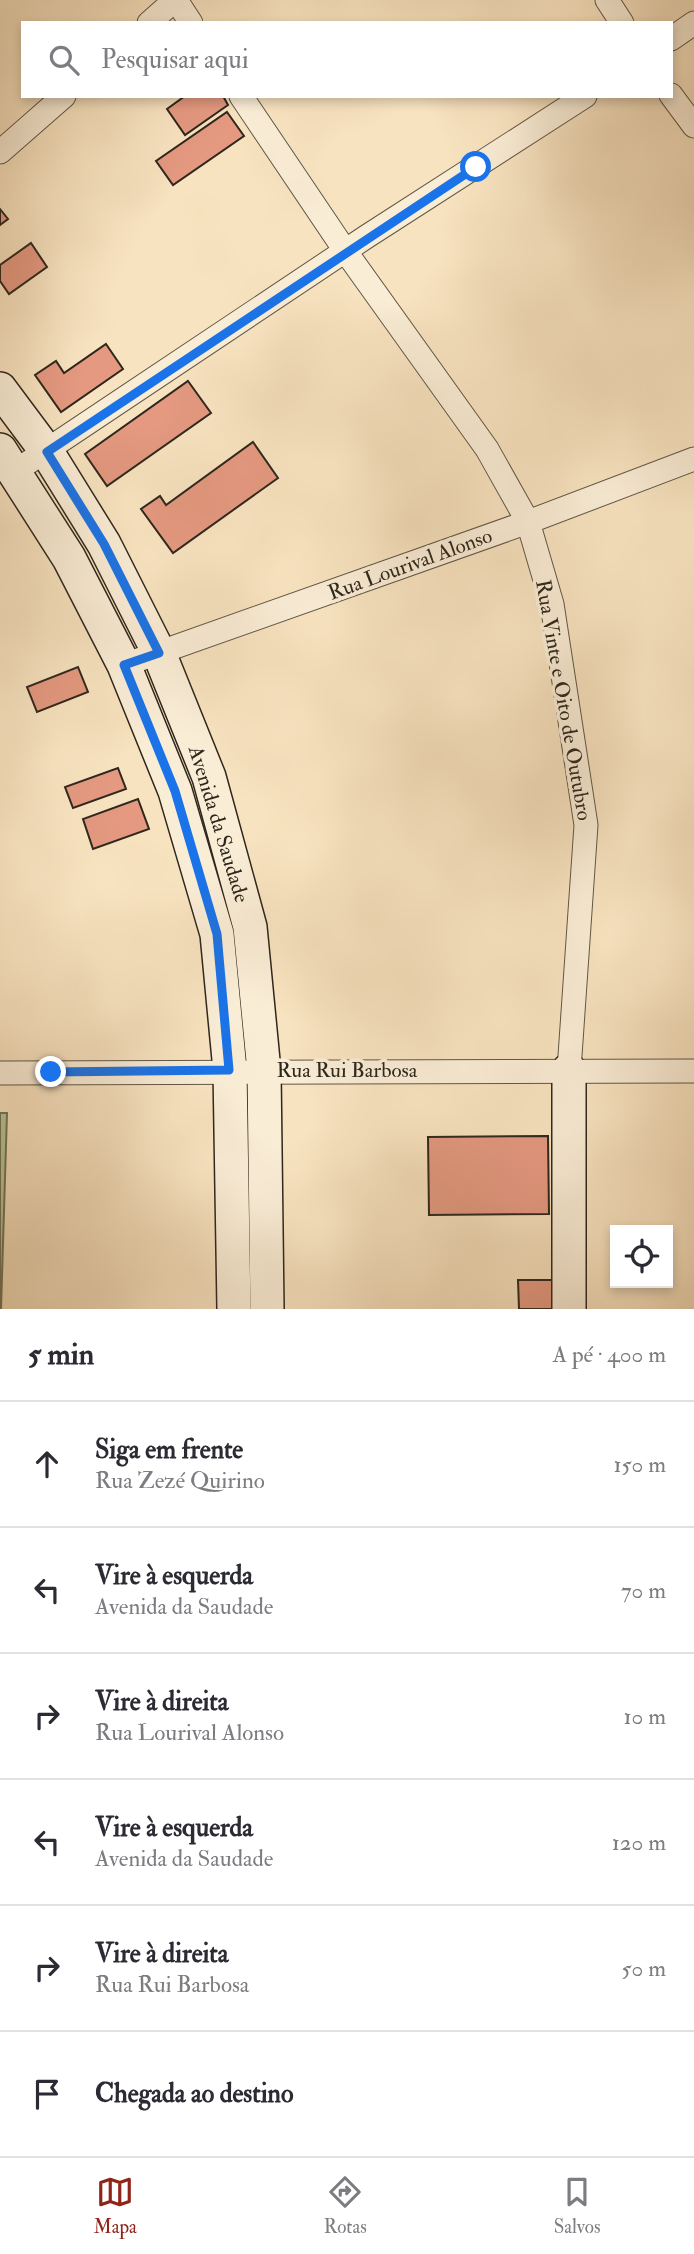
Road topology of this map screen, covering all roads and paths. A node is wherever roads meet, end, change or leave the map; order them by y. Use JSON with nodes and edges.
{"nodes":[{"id":1,"x":175,"y":0,"type":"edge"},
{"id":2,"x":607,"y":0,"type":"edge"},
{"id":3,"x":151,"y":21,"type":"edge"},
{"id":4,"x":190,"y":21,"type":"edge"},
{"id":5,"x":621,"y":21,"type":"edge"},
{"id":6,"x":694,"y":23,"type":"edge"},
{"id":7,"x":673,"y":38,"type":"edge"},
{"id":8,"x":62,"y":98,"type":"edge"},
{"id":9,"x":242,"y":98,"type":"edge"},
{"id":10,"x":582,"y":98,"type":"edge"},
{"id":11,"x":673,"y":98,"type":"edge"},
{"id":12,"x":694,"y":126,"type":"edge"},
{"id":13,"x":0,"y":152,"type":"edge"},
{"id":14,"x":346,"y":252,"type":"junction"},
{"id":15,"x":0,"y":389,"type":"edge"},
{"id":16,"x":47,"y":452,"type":"junction"},
{"id":17,"x":694,"y":459,"type":"edge"},
{"id":18,"x":7,"y":461,"type":"edge"},
{"id":19,"x":528,"y":522,"type":"junction"},
{"id":20,"x":159,"y":653,"type":"junction"},
{"id":21,"x":124,"y":665,"type":"junction"},
{"id":22,"x":229,"y":1070,"type":"junction"},
{"id":23,"x":264,"y":1070,"type":"junction"},
{"id":24,"x":569,"y":1070,"type":"junction"},
{"id":25,"x":694,"y":1070,"type":"edge"},
{"id":26,"x":0,"y":1073,"type":"edge"},
{"id":27,"x":234,"y":1309,"type":"edge"},
{"id":28,"x":267,"y":1309,"type":"edge"},
{"id":29,"x":569,"y":1309,"type":"edge"}],
"edges":[{"from":1,"to":3,"type":"street"},
{"from":1,"to":4,"type":"street"},
{"from":2,"to":5,"type":"street"},
{"from":6,"to":7,"type":"street"},
{"from":8,"to":13,"type":"street"},
{"from":9,"to":14,"type":"street","name":"Rua Vinte e Oito de Outubro"},
{"from":10,"to":14,"type":"street"},
{"from":11,"to":12,"type":"street"},
{"from":14,"to":16,"type":"street"},
{"from":14,"to":19,"type":"street","name":"Rua Vinte e Oito de Outubro"},
{"from":15,"to":16,"type":"main road","name":"Avenida da Saudade"},
{"from":16,"to":18,"type":"street"},
{"from":16,"to":20,"type":"main road","name":"Avenida da Saudade"},
{"from":17,"to":19,"type":"street","name":"Rua Lourival Alonso"},
{"from":18,"to":21,"type":"main road","name":"Avenida da Saudade"},
{"from":19,"to":20,"type":"street","name":"Rua Lourival Alonso"},
{"from":19,"to":24,"type":"street","name":"Rua Vinte e Oito de Outubro"},
{"from":20,"to":21,"type":"street","name":"Rua Lourival Alonso"},
{"from":20,"to":23,"type":"main road","name":"Avenida da Saudade"},
{"from":21,"to":22,"type":"main road","name":"Avenida da Saudade"},
{"from":22,"to":23,"type":"street","name":"Rua Rui Barbosa"},
{"from":22,"to":26,"type":"street","name":"Rua Rui Barbosa"},
{"from":22,"to":27,"type":"main road","name":"Avenida da Saudade"},
{"from":23,"to":24,"type":"street","name":"Rua Rui Barbosa"},
{"from":23,"to":28,"type":"main road","name":"Avenida da Saudade"},
{"from":24,"to":25,"type":"street","name":"Rua Rui Barbosa"},
{"from":24,"to":29,"type":"main road","name":"Rua Vinte e Oito de Outubro"}]}
